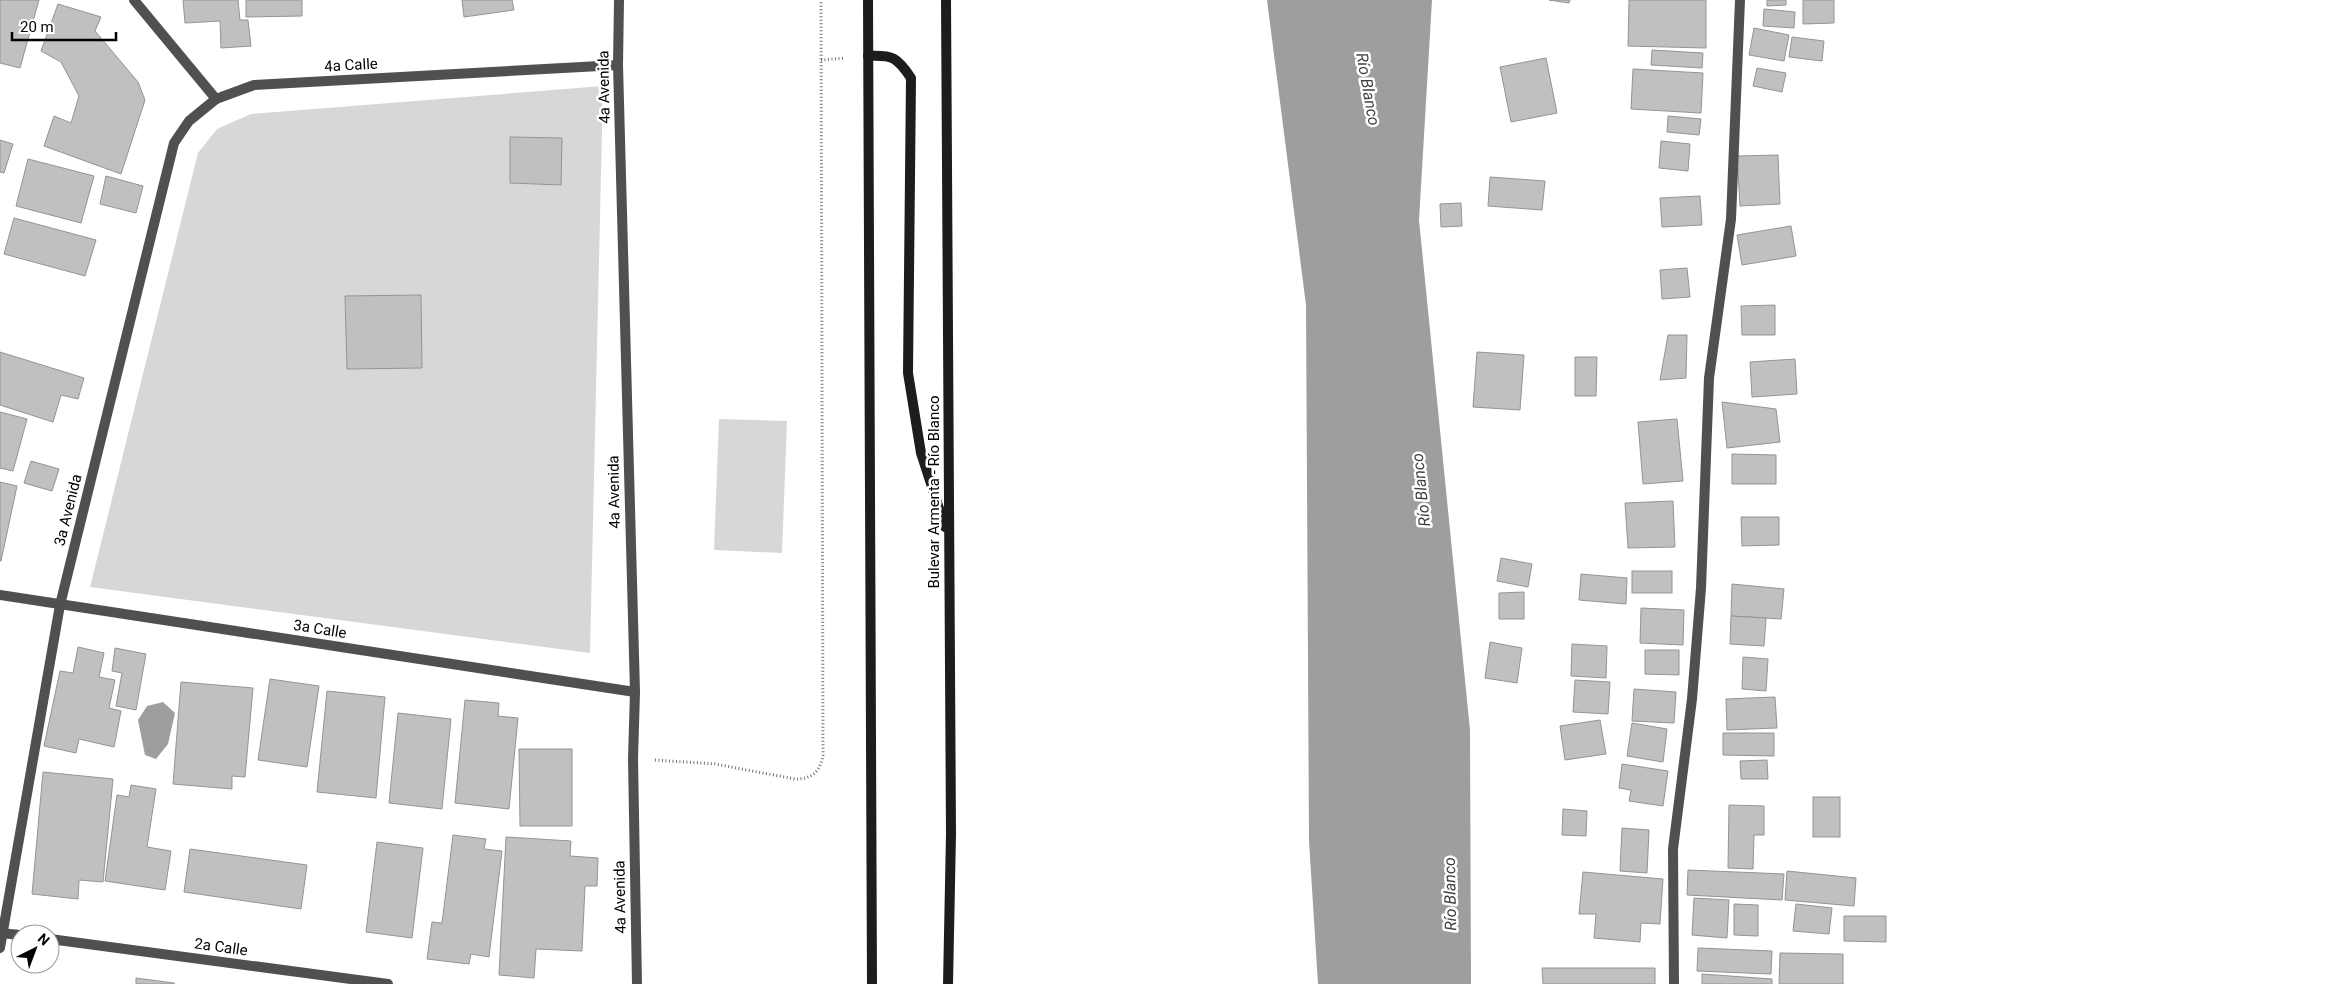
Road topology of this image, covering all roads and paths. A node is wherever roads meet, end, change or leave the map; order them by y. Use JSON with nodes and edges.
{"nodes":[{"id":1,"x":134,"y":0,"type":"edge"},
{"id":2,"x":619,"y":0,"type":"edge"},
{"id":3,"x":821,"y":0,"type":"edge"},
{"id":4,"x":868,"y":0,"type":"edge"},
{"id":5,"x":946,"y":0,"type":"edge"},
{"id":6,"x":1740,"y":0,"type":"edge"},
{"id":7,"x":868,"y":56,"type":"junction"},
{"id":8,"x":618,"y":65,"type":"junction"},
{"id":9,"x":216,"y":99,"type":"junction"},
{"id":10,"x":949,"y":537,"type":"junction"},
{"id":11,"x":0,"y":595,"type":"edge"},
{"id":12,"x":60,"y":605,"type":"junction"},
{"id":13,"x":635,"y":692,"type":"junction"},
{"id":14,"x":633,"y":759,"type":"junction"},
{"id":15,"x":1,"y":933,"type":"edge"},
{"id":16,"x":60,"y":940,"type":"edge"},
{"id":17,"x":0,"y":948,"type":"edge"},
{"id":18,"x":388,"y":984,"type":"edge"},
{"id":19,"x":637,"y":984,"type":"edge"},
{"id":20,"x":872,"y":984,"type":"edge"},
{"id":21,"x":948,"y":984,"type":"edge"},
{"id":22,"x":1674,"y":984,"type":"edge"}],
"edges":[{"from":1,"to":9,"type":"street"},
{"from":2,"to":8,"type":"street","name":"4a Avenida"},
{"from":3,"to":14,"type":"path"},
{"from":4,"to":7,"type":"main road"},
{"from":5,"to":10,"type":"main road","name":"Bulevar Armenta - Río Blanco"},
{"from":6,"to":22,"type":"street"},
{"from":7,"to":10,"type":"main road"},
{"from":7,"to":20,"type":"main road"},
{"from":8,"to":9,"type":"street","name":"4a Calle"},
{"from":8,"to":13,"type":"street","name":"4a Avenida"},
{"from":9,"to":12,"type":"street","name":"3a Avenida"},
{"from":10,"to":21,"type":"main road","name":"Bulevar Armenta - Río Blanco"},
{"from":11,"to":12,"type":"street","name":"3a Calle"},
{"from":12,"to":13,"type":"street","name":"3a Calle"},
{"from":12,"to":15,"type":"street","name":"3a Avenida"},
{"from":13,"to":14,"type":"street","name":"4a Avenida"},
{"from":14,"to":19,"type":"street","name":"4a Avenida"},
{"from":15,"to":17,"type":"street","name":"3a Avenida"},
{"from":16,"to":18,"type":"street","name":"2a Calle"}]}
